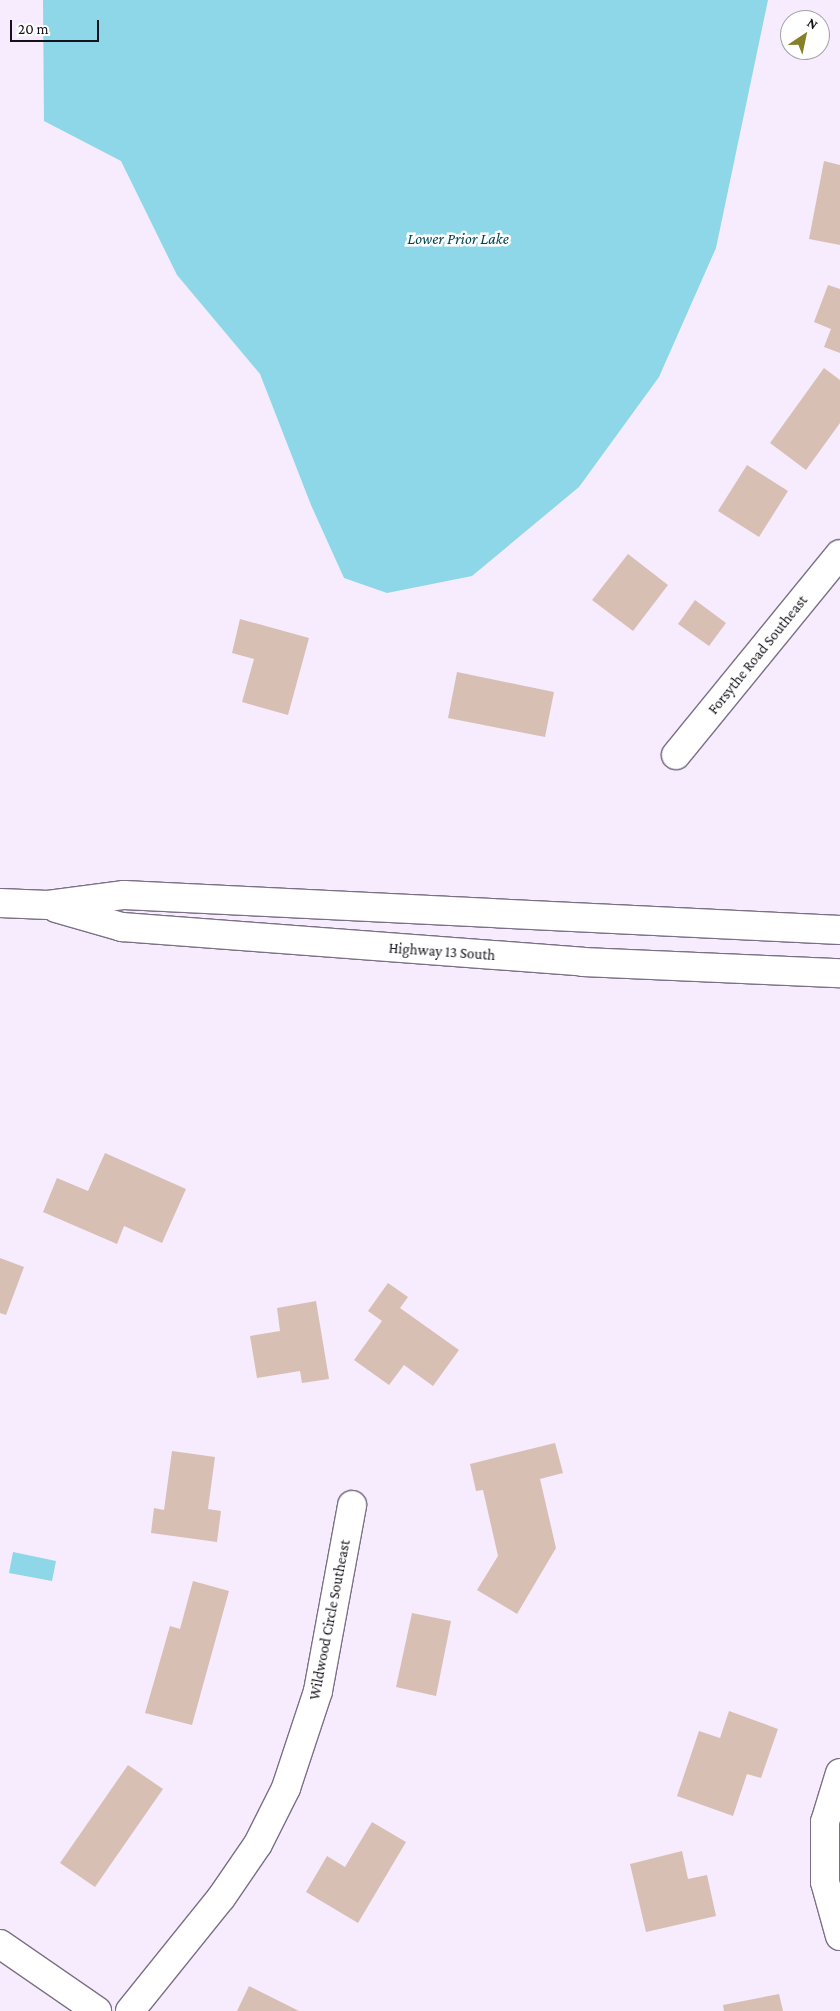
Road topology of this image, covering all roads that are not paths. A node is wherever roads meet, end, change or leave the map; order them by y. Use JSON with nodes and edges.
{"nodes":[{"id":1,"x":840,"y":554,"type":"edge"},
{"id":2,"x":676,"y":755,"type":"dead end"},
{"id":3,"x":0,"y":903,"type":"edge"},
{"id":4,"x":48,"y":906,"type":"junction"},
{"id":5,"x":840,"y":930,"type":"edge"},
{"id":6,"x":840,"y":972,"type":"edge"},
{"id":7,"x":352,"y":1505,"type":"dead end"},
{"id":8,"x":840,"y":1773,"type":"edge"},
{"id":9,"x":840,"y":1936,"type":"edge"},
{"id":10,"x":0,"y":1944,"type":"edge"},
{"id":11,"x":97,"y":2011,"type":"edge"},
{"id":12,"x":130,"y":2011,"type":"edge"}],
"edges":[{"from":1,"to":2,"type":"main road","name":"Forsythe Road Southeast"},
{"from":3,"to":4,"type":"main road","name":"Highway 13 South"},
{"from":4,"to":5,"type":"main road","name":"Highway 13 South"},
{"from":4,"to":6,"type":"main road","name":"Highway 13 South"},
{"from":7,"to":12,"type":"main road","name":"Wildwood Circle Southeast"},
{"from":8,"to":9,"type":"main road"},
{"from":10,"to":11,"type":"main road"}]}
